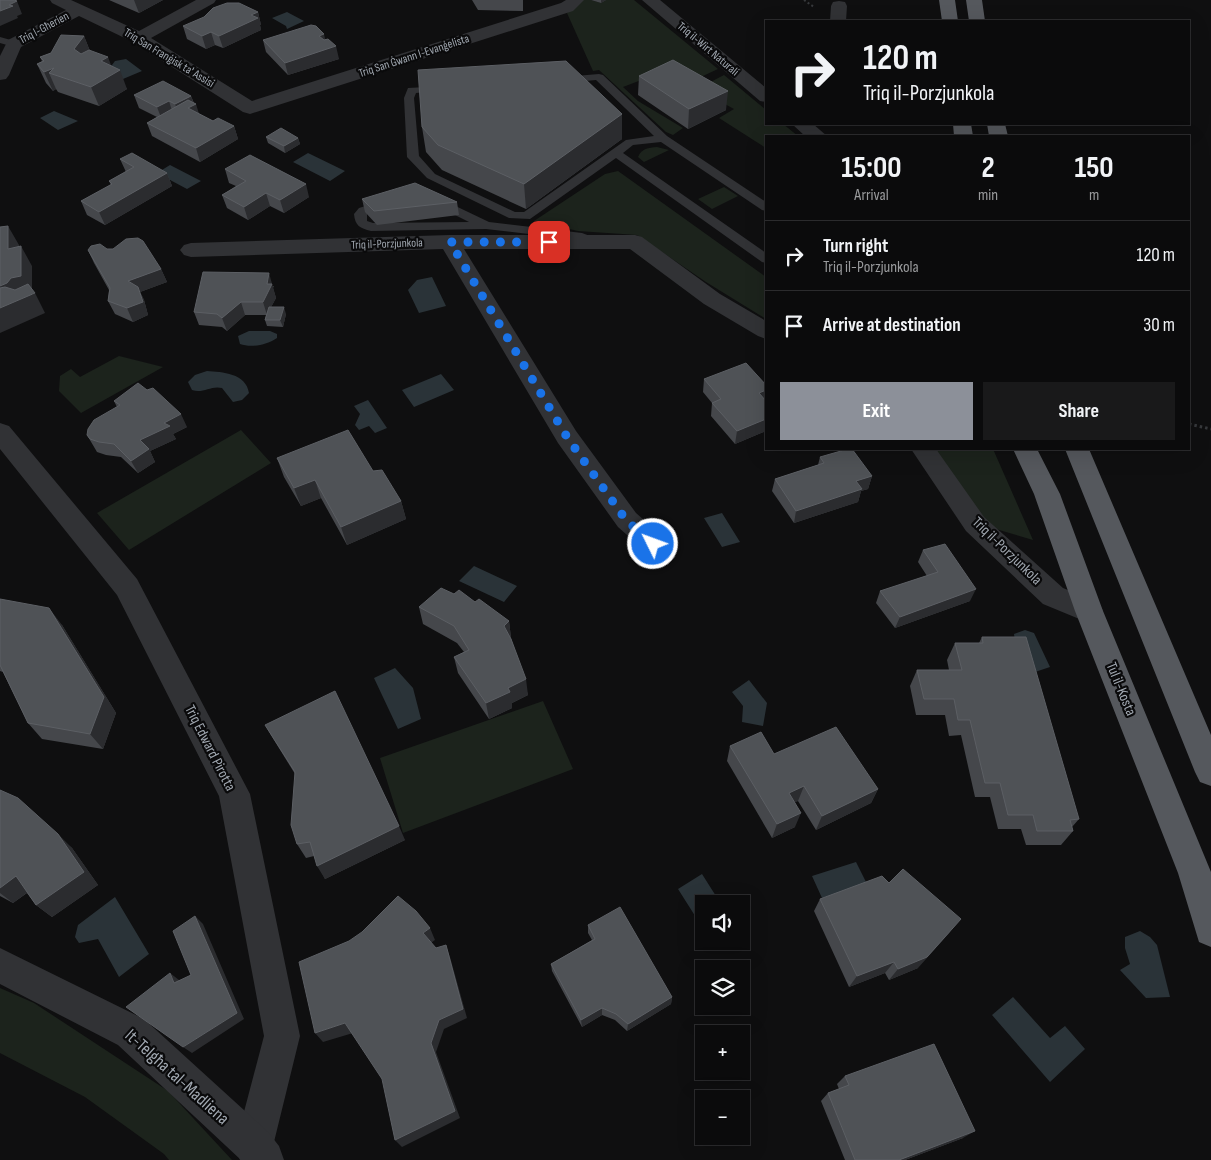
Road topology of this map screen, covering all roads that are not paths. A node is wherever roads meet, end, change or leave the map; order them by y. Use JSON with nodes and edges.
{"nodes":[{"id":1,"x":58,"y":0,"type":"edge"},
{"id":2,"x":208,"y":0,"type":"edge"},
{"id":3,"x":576,"y":0,"type":"edge"},
{"id":4,"x":650,"y":0,"type":"edge"},
{"id":5,"x":947,"y":0,"type":"edge"},
{"id":6,"x":974,"y":0,"type":"edge"},
{"id":7,"x":78,"y":10,"type":"junction"},
{"id":8,"x":950,"y":20,"type":"edge"},
{"id":9,"x":977,"y":20,"type":"edge"},
{"id":10,"x":139,"y":38,"type":"junction"},
{"id":11,"x":7,"y":42,"type":"edge"},
{"id":12,"x":765,"y":72,"type":"edge"},
{"id":13,"x":0,"y":76,"type":"edge"},
{"id":14,"x":599,"y":77,"type":"joint"},
{"id":15,"x":745,"y":80,"type":"junction"},
{"id":16,"x":550,"y":81,"type":"edge"},
{"id":17,"x":452,"y":87,"type":"edge"},
{"id":18,"x":765,"y":96,"type":"edge"},
{"id":19,"x":250,"y":108,"type":"joint"},
{"id":20,"x":802,"y":125,"type":"edge"},
{"id":21,"x":816,"y":135,"type":"edge"},
{"id":22,"x":662,"y":138,"type":"junction"},
{"id":23,"x":616,"y":153,"type":"junction"},
{"id":24,"x":765,"y":206,"type":"edge"},
{"id":25,"x":486,"y":225,"type":"junction"},
{"id":26,"x":450,"y":242,"type":"junction"},
{"id":27,"x":588,"y":243,"type":"junction"},
{"id":28,"x":191,"y":250,"type":"dead end"},
{"id":29,"x":765,"y":258,"type":"edge"},
{"id":30,"x":765,"y":329,"type":"edge"},
{"id":31,"x":0,"y":432,"type":"edge"},
{"id":32,"x":924,"y":450,"type":"edge"},
{"id":33,"x":1025,"y":450,"type":"edge"},
{"id":34,"x":1077,"y":450,"type":"edge"},
{"id":35,"x":653,"y":544,"type":"dead end"},
{"id":36,"x":1089,"y":611,"type":"junction"},
{"id":37,"x":1211,"y":772,"type":"edge"},
{"id":38,"x":1211,"y":930,"type":"edge"},
{"id":39,"x":0,"y":965,"type":"edge"},
{"id":40,"x":260,"y":1153,"type":"edge"}],
"edges":[{"from":1,"to":7,"type":"street","name":"Triq San Franġisk ta' Assisi"},
{"from":2,"to":10,"type":"street"},
{"from":3,"to":19,"type":"street","name":"Triq San Ġwann l-Evanġelista"},
{"from":4,"to":15,"type":"street","name":"Triq il-Wirt Naturali"},
{"from":5,"to":8,"type":"highway"},
{"from":6,"to":9,"type":"highway"},
{"from":7,"to":10,"type":"street","name":"Triq San Franġisk ta' Assisi"},
{"from":7,"to":11,"type":"street","name":"Triq l-Għerien"},
{"from":10,"to":19,"type":"street","name":"Triq San Franġisk ta' Assisi"},
{"from":11,"to":13,"type":"street","name":"Triq l-Għerien"},
{"from":12,"to":15,"type":"street"},
{"from":14,"to":16,"type":"lane"},
{"from":14,"to":22,"type":"lane"},
{"from":15,"to":18,"type":"street","name":"Triq il-Wirt Naturali"},
{"from":17,"to":23,"type":"lane"},
{"from":20,"to":21,"type":"street"},
{"from":22,"to":23,"type":"lane"},
{"from":22,"to":24,"type":"lane"},
{"from":23,"to":29,"type":"lane"},
{"from":25,"to":25,"type":"lane"},
{"from":25,"to":27,"type":"lane"},
{"from":26,"to":27,"type":"street","name":"Triq il-Porzjunkola"},
{"from":26,"to":28,"type":"street","name":"Triq il-Porzjunkola"},
{"from":26,"to":35,"type":"street"},
{"from":27,"to":30,"type":"street","name":"Triq il-Porzjunkola"},
{"from":31,"to":40,"type":"street","name":"Triq Edward Pirotta"},
{"from":32,"to":36,"type":"street","name":"Triq il-Porzjunkola"},
{"from":33,"to":36,"type":"highway","name":"Tul il-Kosta"},
{"from":34,"to":37,"type":"highway"},
{"from":36,"to":38,"type":"highway","name":"Tul il-Kosta"},
{"from":39,"to":40,"type":"street","name":"It-Telgħa tal-Madliena"}]}
